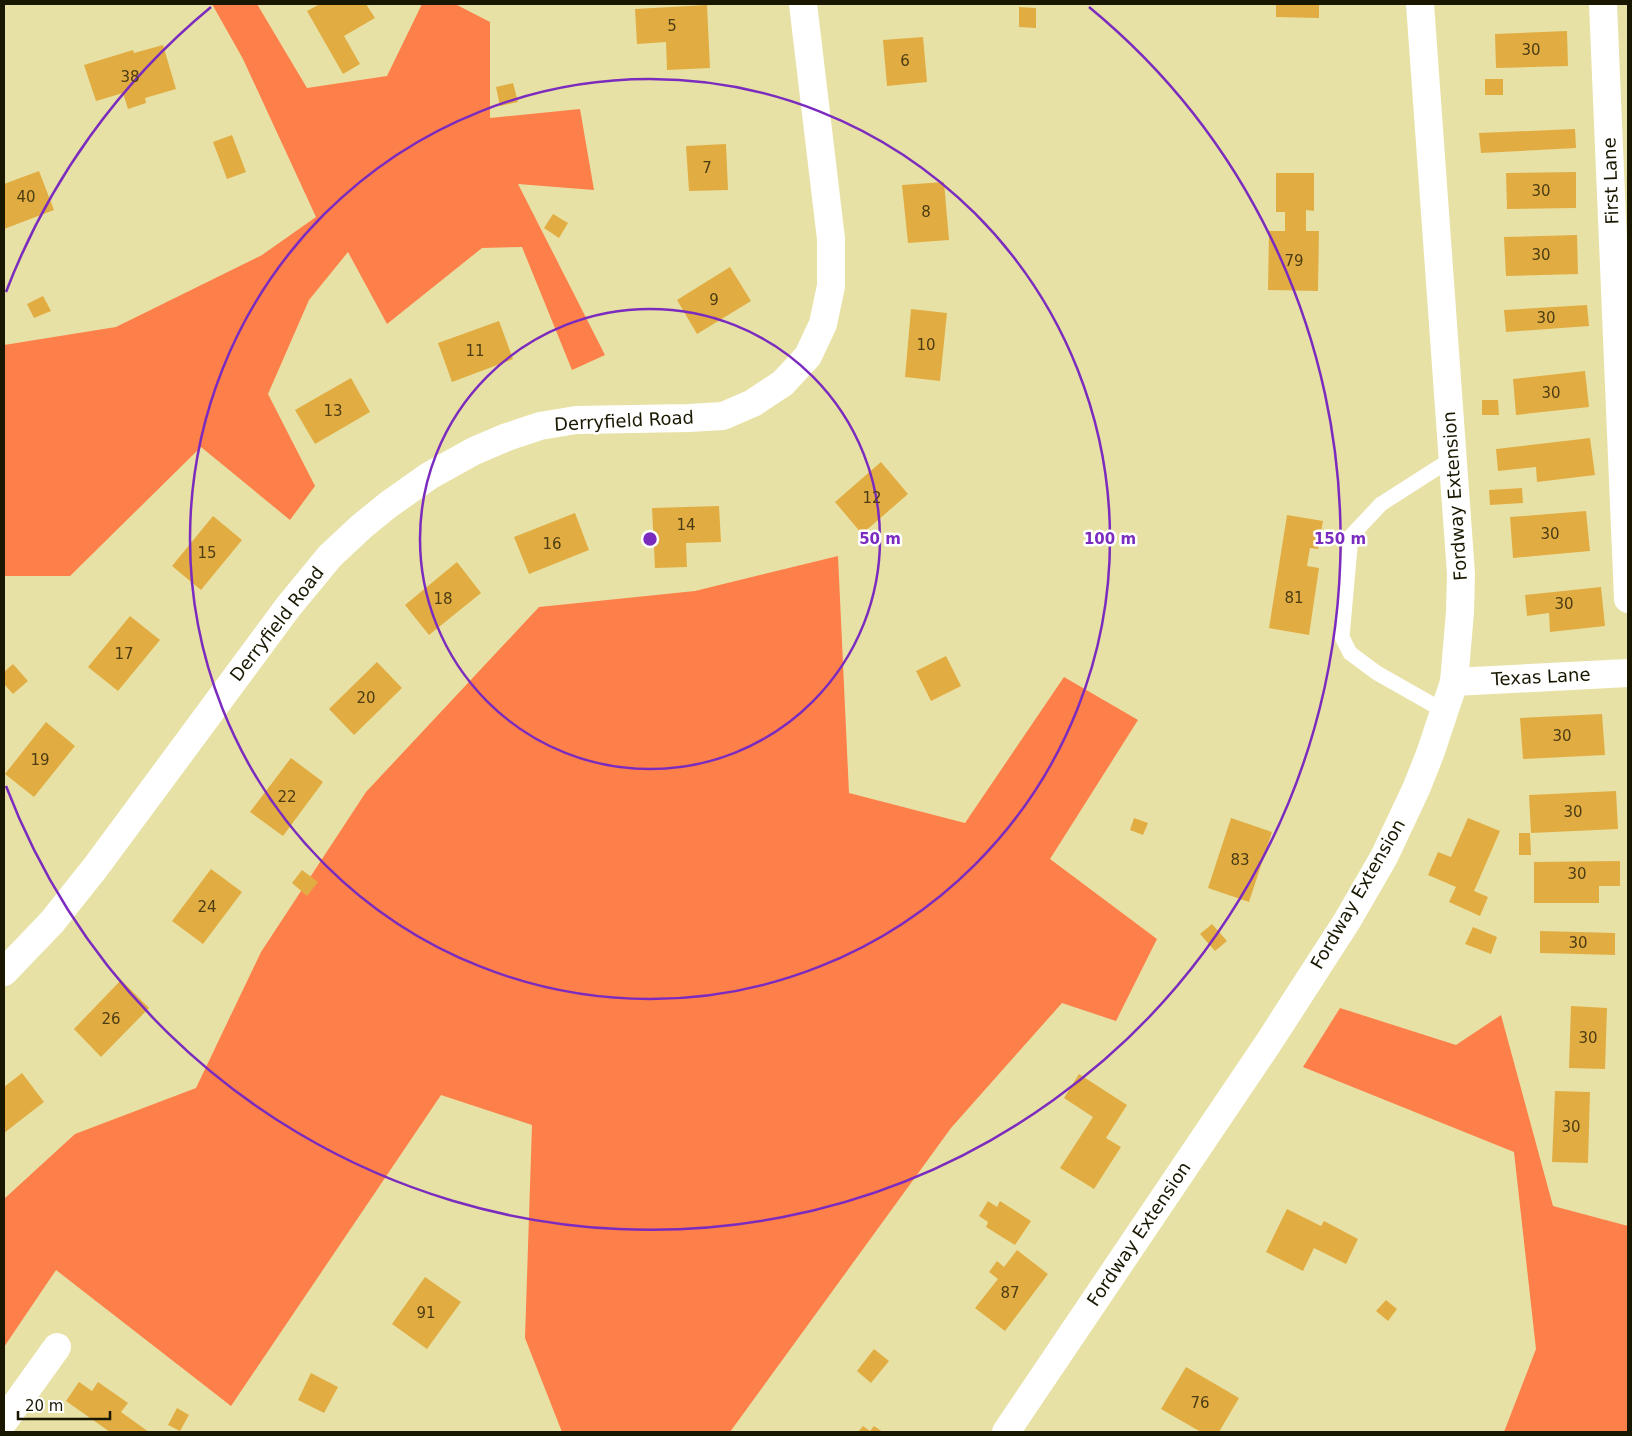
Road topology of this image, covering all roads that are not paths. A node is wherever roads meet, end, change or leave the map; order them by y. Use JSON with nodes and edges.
{"nodes":[{"id":1,"x":803,"y":4,"type":"edge"},
{"id":2,"x":1420,"y":4,"type":"edge"},
{"id":3,"x":1603,"y":4,"type":"edge"},
{"id":4,"x":1453,"y":458,"type":"junction"},
{"id":5,"x":1628,"y":598,"type":"edge"},
{"id":6,"x":1628,"y":673,"type":"edge"},
{"id":7,"x":1454,"y":682,"type":"junction"},
{"id":8,"x":1444,"y":710,"type":"junction"},
{"id":9,"x":4,"y":972,"type":"edge"},
{"id":10,"x":56,"y":1346,"type":"dead end"},
{"id":11,"x":4,"y":1421,"type":"edge"},
{"id":12,"x":1006,"y":1432,"type":"edge"}],
"edges":[{"from":1,"to":9,"type":"street","name":"Derryfield Road"},
{"from":2,"to":4,"type":"street","name":"Fordway Extension"},
{"from":3,"to":5,"type":"street","name":"First Lane"},
{"from":4,"to":7,"type":"street","name":"Fordway Extension"},
{"from":4,"to":8,"type":"lane"},
{"from":6,"to":7,"type":"street","name":"Texas Lane"},
{"from":7,"to":8,"type":"street","name":"Fordway Extension"},
{"from":8,"to":12,"type":"street","name":"Fordway Extension"},
{"from":10,"to":11,"type":"street"}]}
